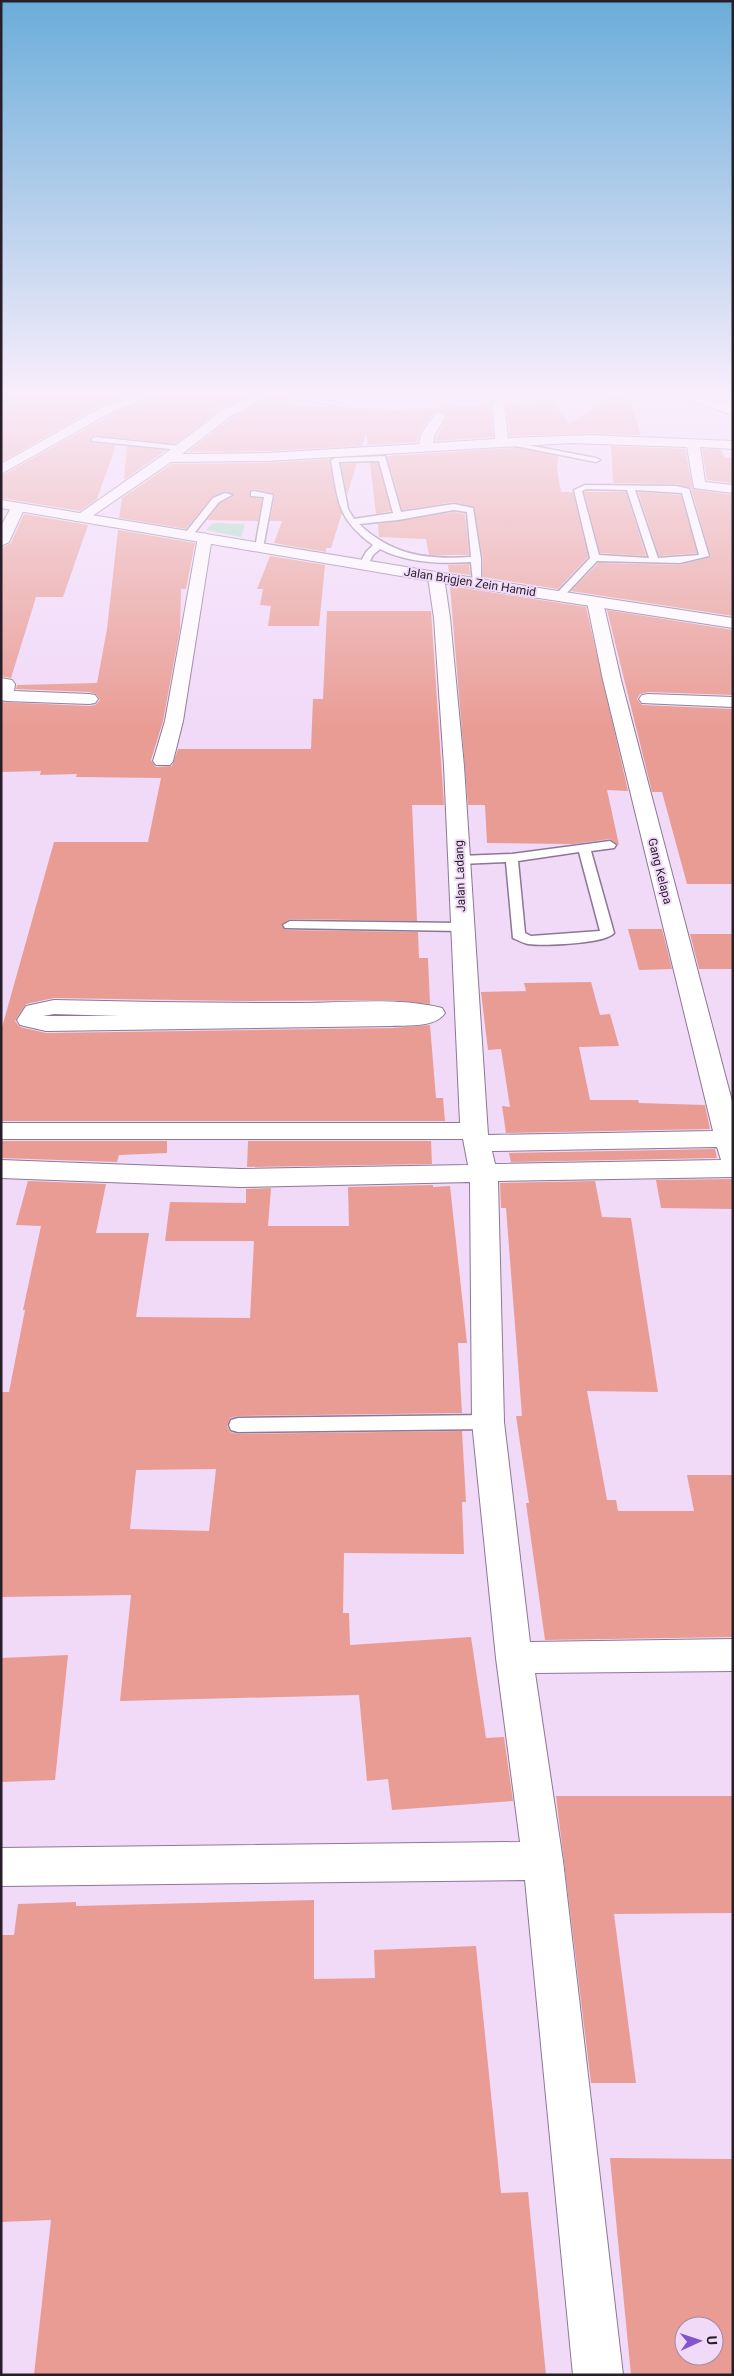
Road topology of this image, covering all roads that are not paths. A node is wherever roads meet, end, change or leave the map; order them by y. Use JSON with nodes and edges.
{"nodes":[{"id":1,"x":18,"y":507,"type":"edge"},
{"id":2,"x":23,"y":508,"type":"edge"},
{"id":3,"x":95,"y":508,"type":"edge"},
{"id":4,"x":212,"y":508,"type":"edge"},
{"id":5,"x":267,"y":508,"type":"edge"},
{"id":6,"x":344,"y":508,"type":"edge"},
{"id":7,"x":396,"y":508,"type":"edge"},
{"id":8,"x":449,"y":508,"type":"edge"},
{"id":9,"x":459,"y":508,"type":"edge"},
{"id":10,"x":582,"y":508,"type":"edge"},
{"id":11,"x":637,"y":508,"type":"edge"},
{"id":12,"x":690,"y":508,"type":"edge"},
{"id":13,"x":398,"y":517,"type":"junction"},
{"id":14,"x":80,"y":518,"type":"junction"},
{"id":15,"x":352,"y":522,"type":"junction"},
{"id":16,"x":197,"y":536,"type":"junction"},
{"id":17,"x":1,"y":542,"type":"edge"},
{"id":18,"x":379,"y":546,"type":"junction"},
{"id":19,"x":259,"y":548,"type":"junction"},
{"id":20,"x":595,"y":558,"type":"junction"},
{"id":21,"x":476,"y":559,"type":"junction"},
{"id":22,"x":654,"y":560,"type":"junction"},
{"id":23,"x":364,"y":565,"type":"junction"},
{"id":24,"x":436,"y":577,"type":"junction"},
{"id":25,"x":478,"y":583,"type":"junction"},
{"id":26,"x":560,"y":595,"type":"junction"},
{"id":27,"x":595,"y":602,"type":"junction"},
{"id":28,"x":733,"y":623,"type":"edge"},
{"id":29,"x":1,"y":683,"type":"edge"},
{"id":30,"x":90,"y":699,"type":"dead end"},
{"id":31,"x":648,"y":699,"type":"dead end"},
{"id":32,"x":733,"y":702,"type":"edge"},
{"id":33,"x":163,"y":761,"type":"dead end"},
{"id":34,"x":610,"y":845,"type":"dead end"},
{"id":35,"x":584,"y":848,"type":"junction"},
{"id":36,"x":512,"y":858,"type":"junction"},
{"id":37,"x":460,"y":860,"type":"junction"},
{"id":38,"x":290,"y":925,"type":"dead end"},
{"id":39,"x":461,"y":927,"type":"junction"},
{"id":40,"x":466,"y":1012,"type":"junction"},
{"id":41,"x":101,"y":1016,"type":"dead end"},
{"id":42,"x":1,"y":1130,"type":"edge"},
{"id":43,"x":731,"y":1145,"type":"edge"},
{"id":44,"x":478,"y":1150,"type":"junction"},
{"id":45,"x":733,"y":1168,"type":"edge"},
{"id":46,"x":1,"y":1169,"type":"edge"},
{"id":47,"x":488,"y":1422,"type":"junction"},
{"id":48,"x":238,"y":1425,"type":"dead end"},
{"id":49,"x":733,"y":1655,"type":"edge"},
{"id":50,"x":514,"y":1658,"type":"junction"},
{"id":51,"x":543,"y":1861,"type":"junction"},
{"id":52,"x":1,"y":1867,"type":"edge"},
{"id":53,"x":598,"y":2375,"type":"edge"}],
"edges":[{"from":1,"to":17,"type":"street"},
{"from":2,"to":14,"type":"street","name":"Jalan Brigjen Zein Hamid"},
{"from":3,"to":14,"type":"street"},
{"from":4,"to":16,"type":"lane"},
{"from":5,"to":19,"type":"lane"},
{"from":6,"to":15,"type":"lane"},
{"from":7,"to":13,"type":"lane"},
{"from":8,"to":13,"type":"lane"},
{"from":9,"to":21,"type":"lane"},
{"from":10,"to":20,"type":"lane"},
{"from":11,"to":22,"type":"lane"},
{"from":12,"to":22,"type":"lane"},
{"from":13,"to":15,"type":"lane"},
{"from":14,"to":16,"type":"street","name":"Jalan Brigjen Zein Hamid"},
{"from":15,"to":18,"type":"lane"},
{"from":16,"to":19,"type":"street","name":"Jalan Brigjen Zein Hamid"},
{"from":16,"to":33,"type":"street"},
{"from":18,"to":21,"type":"lane"},
{"from":18,"to":23,"type":"lane"},
{"from":19,"to":23,"type":"street","name":"Jalan Brigjen Zein Hamid"},
{"from":20,"to":22,"type":"lane"},
{"from":20,"to":26,"type":"lane"},
{"from":21,"to":25,"type":"lane"},
{"from":23,"to":24,"type":"street","name":"Jalan Brigjen Zein Hamid"},
{"from":24,"to":25,"type":"street","name":"Jalan Brigjen Zein Hamid"},
{"from":24,"to":37,"type":"street","name":"Jalan Ladang"},
{"from":25,"to":26,"type":"street","name":"Jalan Brigjen Zein Hamid"},
{"from":26,"to":27,"type":"street","name":"Jalan Brigjen Zein Hamid"},
{"from":27,"to":28,"type":"street","name":"Jalan Brigjen Zein Hamid"},
{"from":27,"to":43,"type":"street","name":"Gang Kelapa"},
{"from":29,"to":30,"type":"street"},
{"from":31,"to":32,"type":"street"},
{"from":34,"to":35,"type":"lane"},
{"from":35,"to":36,"type":"lane"},
{"from":35,"to":36,"type":"lane"},
{"from":36,"to":37,"type":"lane"},
{"from":37,"to":39,"type":"street","name":"Jalan Ladang"},
{"from":38,"to":39,"type":"lane"},
{"from":39,"to":40,"type":"street","name":"Jalan Ladang"},
{"from":40,"to":41,"type":"street"},
{"from":40,"to":44,"type":"street","name":"Jalan Ladang"},
{"from":42,"to":44,"type":"street"},
{"from":43,"to":44,"type":"street"},
{"from":44,"to":45,"type":"street"},
{"from":44,"to":46,"type":"street"},
{"from":44,"to":47,"type":"street","name":"Jalan Ladang"},
{"from":47,"to":48,"type":"lane"},
{"from":47,"to":50,"type":"street","name":"Jalan Ladang"},
{"from":49,"to":50,"type":"street"},
{"from":50,"to":51,"type":"street","name":"Jalan Ladang"},
{"from":51,"to":52,"type":"street"},
{"from":51,"to":53,"type":"street","name":"Jalan Ladang"}]}
